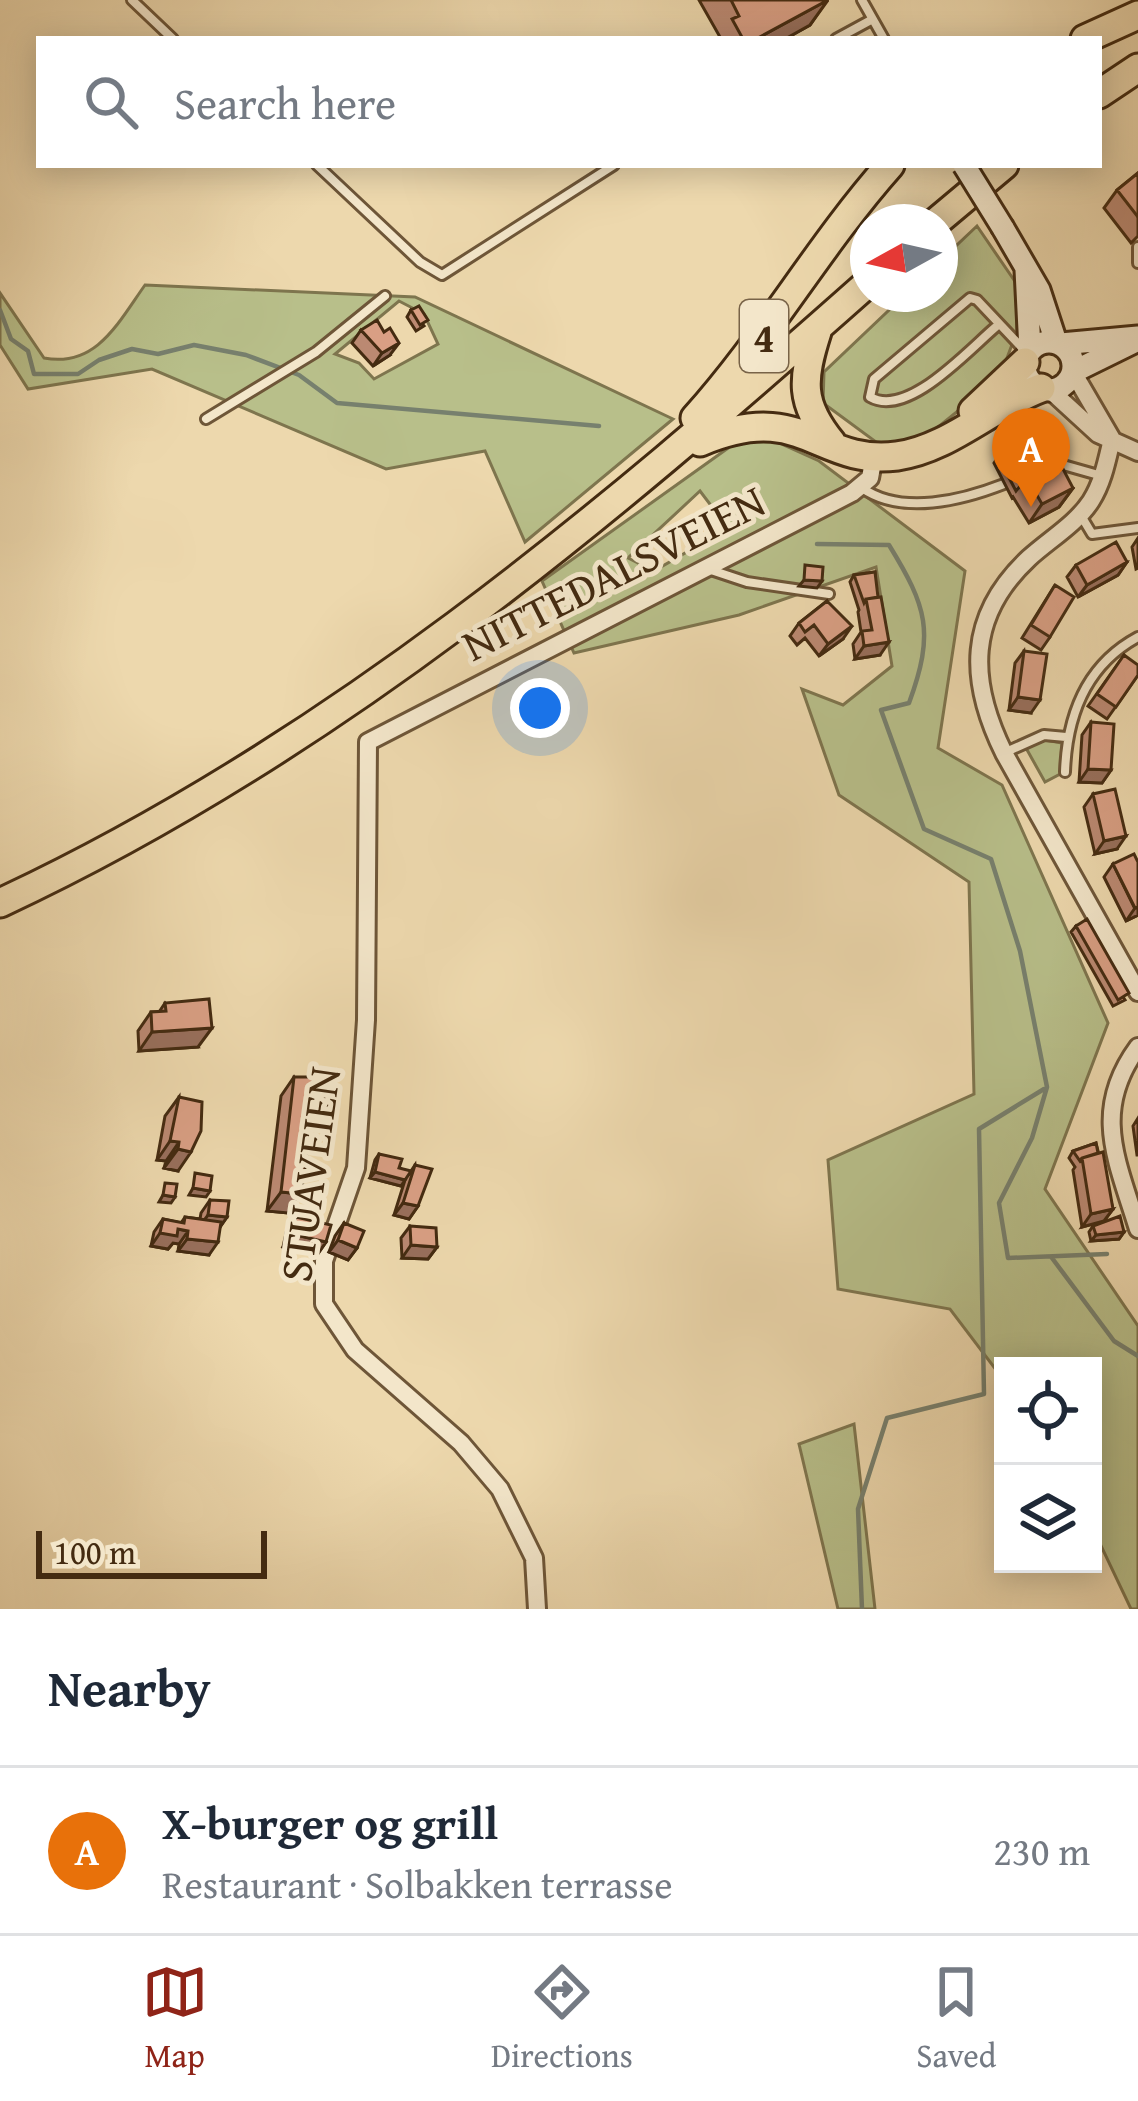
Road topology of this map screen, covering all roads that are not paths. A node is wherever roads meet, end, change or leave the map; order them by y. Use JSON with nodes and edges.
{"nodes":[{"id":1,"x":132,"y":0,"type":"edge"},
{"id":2,"x":862,"y":0,"type":"edge"},
{"id":3,"x":1138,"y":15,"type":"edge"},
{"id":4,"x":871,"y":20,"type":"junction"},
{"id":5,"x":170,"y":36,"type":"edge"},
{"id":6,"x":842,"y":36,"type":"edge"},
{"id":7,"x":882,"y":36,"type":"edge"},
{"id":8,"x":1092,"y":36,"type":"edge"},
{"id":9,"x":1138,"y":68,"type":"edge"},
{"id":10,"x":1102,"y":92,"type":"edge"},
{"id":11,"x":320,"y":168,"type":"edge"},
{"id":12,"x":609,"y":168,"type":"edge"},
{"id":13,"x":888,"y":168,"type":"edge"},
{"id":14,"x":966,"y":168,"type":"edge"},
{"id":15,"x":1000,"y":168,"type":"edge"},
{"id":16,"x":958,"y":204,"type":"edge"},
{"id":17,"x":1138,"y":248,"type":"edge"},
{"id":18,"x":1138,"y":263,"type":"edge"},
{"id":19,"x":1026,"y":269,"type":"junction"},
{"id":20,"x":386,"y":296,"type":"dead end"},
{"id":21,"x":850,"y":299,"type":"edge"},
{"id":22,"x":998,"y":325,"type":"junction"},
{"id":23,"x":818,"y":327,"type":"junction"},
{"id":24,"x":1138,"y":338,"type":"edge"},
{"id":25,"x":1059,"y":343,"type":"junction"},
{"id":26,"x":1028,"y":356,"type":"junction"},
{"id":27,"x":1073,"y":371,"type":"junction"},
{"id":28,"x":1045,"y":389,"type":"junction"},
{"id":29,"x":206,"y":419,"type":"dead end"},
{"id":30,"x":959,"y":429,"type":"junction"},
{"id":31,"x":1112,"y":439,"type":"junction"},
{"id":32,"x":832,"y":442,"type":"junction"},
{"id":33,"x":680,"y":451,"type":"junction"},
{"id":34,"x":1138,"y":452,"type":"edge"},
{"id":35,"x":874,"y":456,"type":"junction"},
{"id":36,"x":1026,"y":472,"type":"edge"},
{"id":37,"x":1103,"y":476,"type":"junction"},
{"id":38,"x":1004,"y":484,"type":"edge"},
{"id":39,"x":861,"y":487,"type":"junction"},
{"id":40,"x":625,"y":497,"type":"junction"},
{"id":41,"x":1080,"y":514,"type":"junction"},
{"id":42,"x":1138,"y":528,"type":"edge"},
{"id":43,"x":708,"y":568,"type":"junction"},
{"id":44,"x":829,"y":594,"type":"dead end"},
{"id":45,"x":1138,"y":637,"type":"edge"},
{"id":46,"x":1066,"y":737,"type":"junction"},
{"id":47,"x":368,"y":742,"type":"joint"},
{"id":48,"x":1004,"y":753,"type":"junction"},
{"id":49,"x":1065,"y":772,"type":"dead end"},
{"id":50,"x":0,"y":903,"type":"edge"},
{"id":51,"x":1138,"y":992,"type":"edge"},
{"id":52,"x":1138,"y":1047,"type":"edge"},
{"id":53,"x":1138,"y":1229,"type":"edge"},
{"id":54,"x":537,"y":1609,"type":"edge"}],
"edges":[{"from":1,"to":5,"type":"lane"},
{"from":2,"to":4,"type":"lane"},
{"from":3,"to":8,"type":"highway"},
{"from":4,"to":6,"type":"lane"},
{"from":4,"to":7,"type":"lane"},
{"from":9,"to":10,"type":"highway"},
{"from":11,"to":12,"type":"lane"},
{"from":13,"to":40,"type":"highway","number":"4"},
{"from":14,"to":19,"type":"main road","bridge":true},
{"from":15,"to":16,"type":"highway"},
{"from":17,"to":18,"type":"lane"},
{"from":19,"to":25,"type":"main road"},
{"from":19,"to":26,"type":"main road"},
{"from":20,"to":29,"type":"lane"},
{"from":21,"to":23,"type":"highway","number":"4"},
{"from":22,"to":22,"type":"lane"},
{"from":22,"to":26,"type":"lane"},
{"from":23,"to":32,"type":"highway","number":"4"},
{"from":23,"to":33,"type":"highway","number":"4"},
{"from":24,"to":25,"type":"main road"},
{"from":24,"to":27,"type":"main road"},
{"from":25,"to":26,"type":"main road"},
{"from":25,"to":27,"type":"main road"},
{"from":26,"to":28,"type":"main road"},
{"from":26,"to":30,"type":"highway"},
{"from":27,"to":28,"type":"main road"},
{"from":27,"to":31,"type":"street"},
{"from":28,"to":30,"type":"highway"},
{"from":28,"to":31,"type":"street"},
{"from":30,"to":35,"type":"highway"},
{"from":31,"to":34,"type":"street"},
{"from":31,"to":37,"type":"street"},
{"from":32,"to":33,"type":"highway","number":"4"},
{"from":32,"to":35,"type":"highway","number":"4"},
{"from":33,"to":40,"type":"highway","number":"4"},
{"from":35,"to":39,"type":"street"},
{"from":36,"to":37,"type":"lane"},
{"from":37,"to":41,"type":"street"},
{"from":38,"to":39,"type":"lane"},
{"from":39,"to":43,"type":"street","name":"NITTEDALSVEIEN"},
{"from":40,"to":50,"type":"highway","number":"4"},
{"from":41,"to":42,"type":"lane"},
{"from":41,"to":48,"type":"street"},
{"from":43,"to":44,"type":"lane"},
{"from":43,"to":47,"type":"street","name":"NITTEDALSVEIEN"},
{"from":45,"to":46,"type":"lane"},
{"from":46,"to":48,"type":"lane"},
{"from":46,"to":49,"type":"lane"},
{"from":47,"to":54,"type":"street","name":"STUAVEIEN"},
{"from":48,"to":51,"type":"street"},
{"from":52,"to":53,"type":"street"}]}
